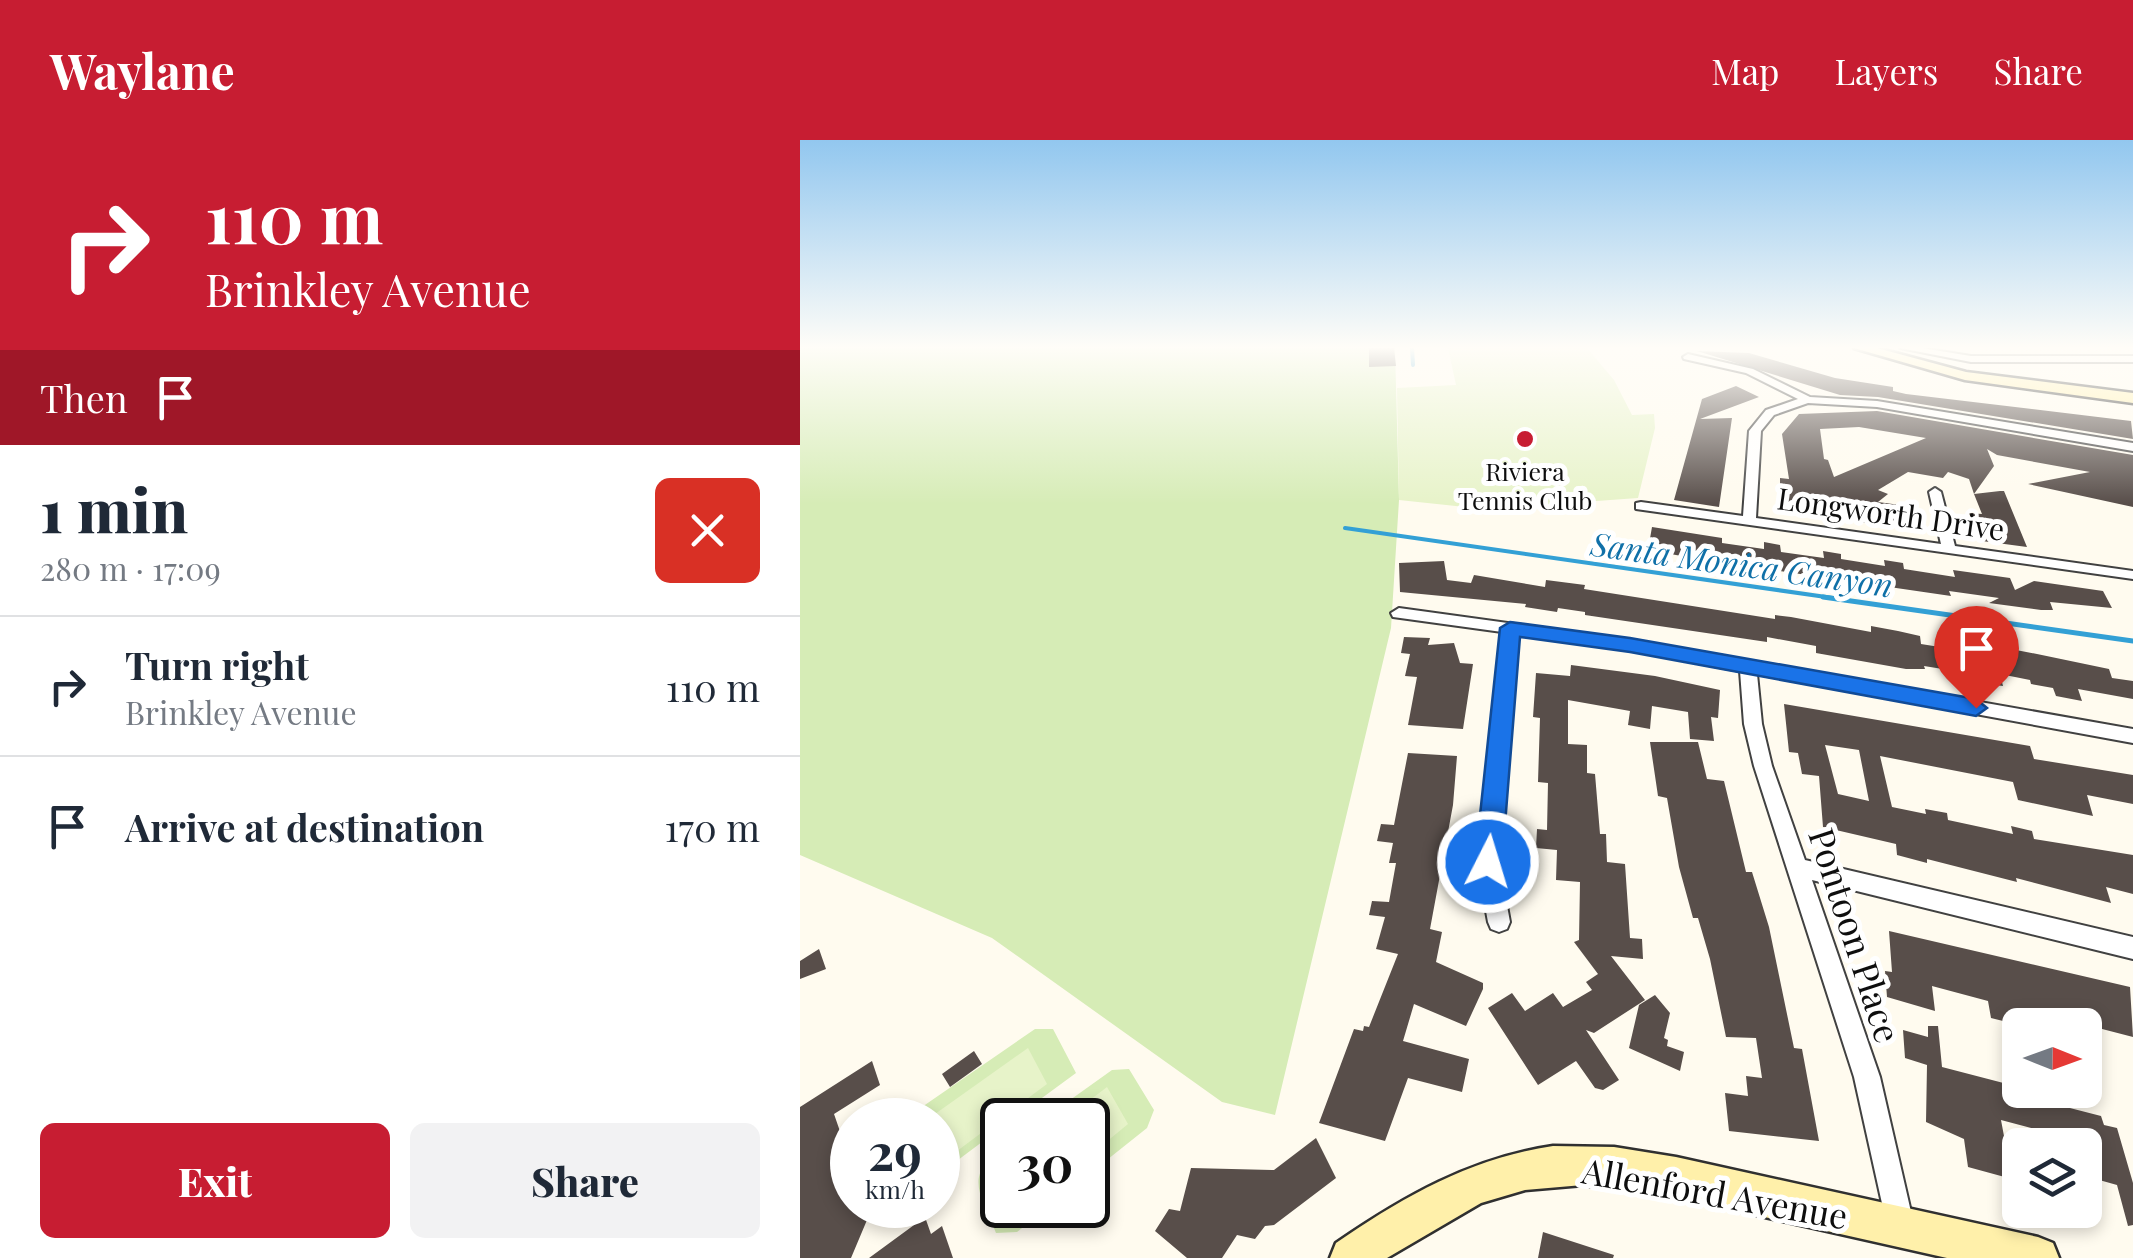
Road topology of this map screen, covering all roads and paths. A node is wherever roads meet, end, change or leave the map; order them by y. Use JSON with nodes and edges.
{"nodes":[{"id":1,"x":1808,"y":400,"type":"edge"},
{"id":2,"x":1811,"y":400,"type":"edge"},
{"id":3,"x":2133,"y":447,"type":"edge"},
{"id":4,"x":1934,"y":492,"type":"dead end"},
{"id":5,"x":1641,"y":506,"type":"dead end"},
{"id":6,"x":1749,"y":521,"type":"junction"},
{"id":7,"x":1948,"y":550,"type":"junction"},
{"id":8,"x":2133,"y":575,"type":"edge"},
{"id":9,"x":1399,"y":613,"type":"dead end"},
{"id":10,"x":1510,"y":628,"type":"junction"},
{"id":11,"x":1748,"y":666,"type":"junction"},
{"id":12,"x":2133,"y":736,"type":"edge"},
{"id":13,"x":1797,"y":867,"type":"junction"},
{"id":14,"x":1500,"y":922,"type":"dead end"},
{"id":15,"x":2133,"y":948,"type":"edge"},
{"id":16,"x":1899,"y":1226,"type":"junction"},
{"id":17,"x":1351,"y":1258,"type":"edge"},
{"id":18,"x":2038,"y":1258,"type":"edge"}],
"edges":[{"from":1,"to":6,"type":"street"},
{"from":2,"to":3,"type":"street"},
{"from":4,"to":7,"type":"street"},
{"from":5,"to":6,"type":"street","name":"Longworth Drive"},
{"from":6,"to":7,"type":"street","name":"Longworth Drive"},
{"from":7,"to":8,"type":"street","name":"Longworth Drive"},
{"from":9,"to":10,"type":"street"},
{"from":10,"to":11,"type":"street"},
{"from":10,"to":14,"type":"street"},
{"from":11,"to":12,"type":"street"},
{"from":11,"to":13,"type":"street","name":"Pontoon Place"},
{"from":13,"to":15,"type":"street"},
{"from":13,"to":16,"type":"street","name":"Pontoon Place"},
{"from":16,"to":17,"type":"main road","name":"Allenford Avenue"},
{"from":16,"to":18,"type":"main road","name":"Allenford Avenue"}]}
